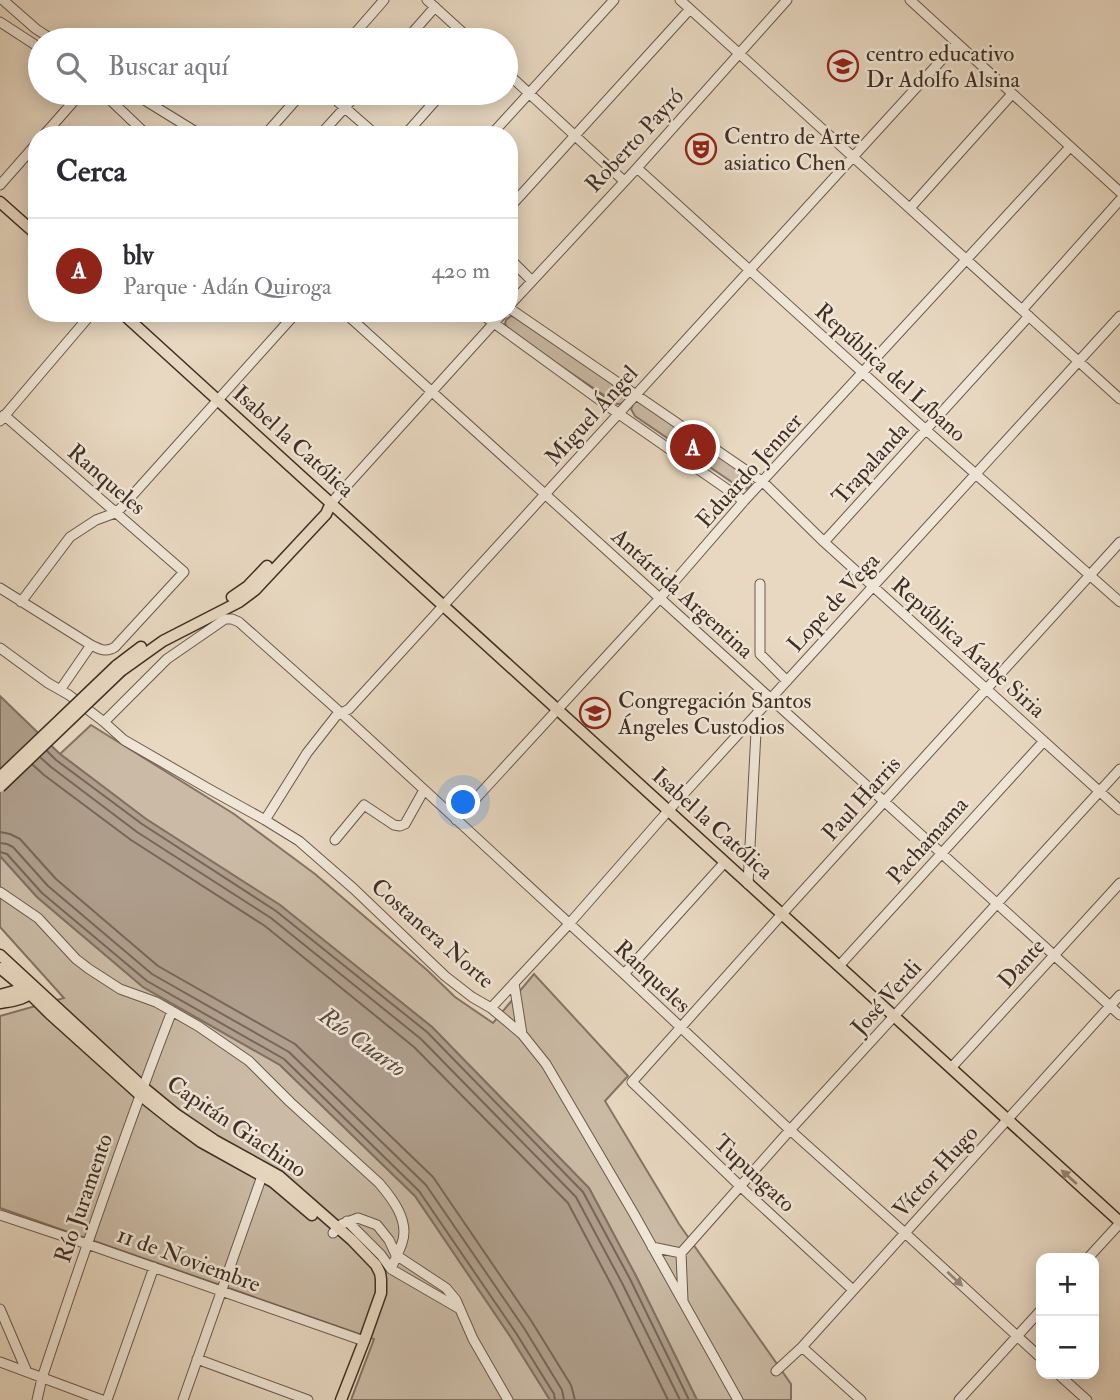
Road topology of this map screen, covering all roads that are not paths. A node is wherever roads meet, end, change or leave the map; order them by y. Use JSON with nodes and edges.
{"nodes":[{"id":1,"x":3,"y":0,"type":"edge"},
{"id":2,"x":384,"y":0,"type":"edge"},
{"id":3,"x":427,"y":0,"type":"edge"},
{"id":4,"x":614,"y":0,"type":"edge"},
{"id":5,"x":680,"y":0,"type":"edge"},
{"id":6,"x":787,"y":0,"type":"edge"},
{"id":7,"x":910,"y":0,"type":"edge"},
{"id":8,"x":435,"y":7,"type":"junction"},
{"id":9,"x":690,"y":9,"type":"junction"},
{"id":10,"x":0,"y":22,"type":"edge"},
{"id":11,"x":35,"y":28,"type":"edge"},
{"id":12,"x":360,"y":28,"type":"edge"},
{"id":13,"x":417,"y":28,"type":"edge"},
{"id":14,"x":458,"y":28,"type":"edge"},
{"id":15,"x":28,"y":40,"type":"edge"},
{"id":16,"x":957,"y":43,"type":"junction"},
{"id":17,"x":740,"y":54,"type":"junction"},
{"id":18,"x":518,"y":83,"type":"edge"},
{"id":19,"x":529,"y":93,"type":"junction"},
{"id":20,"x":1012,"y":94,"type":"junction"},
{"id":21,"x":70,"y":105,"type":"edge"},
{"id":22,"x":116,"y":105,"type":"edge"},
{"id":23,"x":152,"y":105,"type":"edge"},
{"id":24,"x":291,"y":105,"type":"edge"},
{"id":25,"x":342,"y":105,"type":"edge"},
{"id":26,"x":348,"y":105,"type":"edge"},
{"id":27,"x":431,"y":105,"type":"edge"},
{"id":28,"x":345,"y":108,"type":"junction"},
{"id":29,"x":52,"y":126,"type":"edge"},
{"id":30,"x":138,"y":126,"type":"edge"},
{"id":31,"x":186,"y":126,"type":"edge"},
{"id":32,"x":273,"y":126,"type":"edge"},
{"id":33,"x":328,"y":126,"type":"edge"},
{"id":34,"x":366,"y":126,"type":"edge"},
{"id":35,"x":413,"y":126,"type":"edge"},
{"id":36,"x":499,"y":126,"type":"edge"},
{"id":37,"x":575,"y":135,"type":"junction"},
{"id":38,"x":1070,"y":147,"type":"junction"},
{"id":39,"x":28,"y":153,"type":"edge"},
{"id":40,"x":853,"y":157,"type":"junction"},
{"id":41,"x":637,"y":167,"type":"junction"},
{"id":42,"x":624,"y":181,"type":"junction"},
{"id":43,"x":0,"y":185,"type":"edge"},
{"id":44,"x":1120,"y":192,"type":"edge"},
{"id":45,"x":518,"y":198,"type":"edge"},
{"id":46,"x":1120,"y":200,"type":"edge"},
{"id":47,"x":0,"y":202,"type":"edge"},
{"id":48,"x":910,"y":208,"type":"junction"},
{"id":49,"x":28,"y":227,"type":"edge"},
{"id":50,"x":966,"y":259,"type":"junction"},
{"id":51,"x":518,"y":267,"type":"edge"},
{"id":52,"x":750,"y":270,"type":"junction"},
{"id":53,"x":532,"y":281,"type":"junction"},
{"id":54,"x":518,"y":297,"type":"edge"},
{"id":55,"x":518,"y":313,"type":"edge"},
{"id":56,"x":1026,"y":313,"type":"junction"},
{"id":57,"x":1120,"y":316,"type":"edge"},
{"id":58,"x":84,"y":322,"type":"edge"},
{"id":59,"x":132,"y":322,"type":"edge"},
{"id":60,"x":288,"y":322,"type":"edge"},
{"id":61,"x":355,"y":322,"type":"edge"},
{"id":62,"x":494,"y":323,"type":"joint"},
{"id":63,"x":1079,"y":362,"type":"junction"},
{"id":64,"x":863,"y":372,"type":"junction"},
{"id":65,"x":433,"y":392,"type":"junction"},
{"id":66,"x":636,"y":395,"type":"junction"},
{"id":67,"x":1120,"y":399,"type":"edge"},
{"id":68,"x":218,"y":400,"type":"junction"},
{"id":69,"x":619,"y":414,"type":"junction"},
{"id":70,"x":2,"y":418,"type":"edge"},
{"id":71,"x":926,"y":430,"type":"junction"},
{"id":72,"x":975,"y":475,"type":"junction"},
{"id":73,"x":763,"y":482,"type":"junction"},
{"id":74,"x":545,"y":494,"type":"junction"},
{"id":75,"x":744,"y":501,"type":"junction"},
{"id":76,"x":331,"y":503,"type":"junction"},
{"id":77,"x":115,"y":513,"type":"junction"},
{"id":78,"x":824,"y":542,"type":"junction"},
{"id":79,"x":1120,"y":542,"type":"edge"},
{"id":80,"x":1091,"y":574,"type":"junction"},
{"id":81,"x":760,"y":584,"type":"dead end"},
{"id":82,"x":873,"y":586,"type":"junction"},
{"id":83,"x":0,"y":588,"type":"edge"},
{"id":84,"x":660,"y":598,"type":"junction"},
{"id":85,"x":21,"y":602,"type":"junction"},
{"id":86,"x":1120,"y":602,"type":"edge"},
{"id":87,"x":443,"y":606,"type":"junction"},
{"id":88,"x":91,"y":645,"type":"junction"},
{"id":89,"x":0,"y":648,"type":"edge"},
{"id":90,"x":119,"y":668,"type":"junction"},
{"id":91,"x":787,"y":681,"type":"junction"},
{"id":92,"x":986,"y":689,"type":"junction"},
{"id":93,"x":60,"y":690,"type":"junction"},
{"id":94,"x":771,"y":698,"type":"junction"},
{"id":95,"x":557,"y":709,"type":"junction"},
{"id":96,"x":341,"y":713,"type":"junction"},
{"id":97,"x":757,"y":713,"type":"junction"},
{"id":98,"x":104,"y":722,"type":"junction"},
{"id":99,"x":1044,"y":741,"type":"junction"},
{"id":100,"x":1120,"y":769,"type":"edge"},
{"id":101,"x":0,"y":777,"type":"edge"},
{"id":102,"x":0,"y":788,"type":"edge"},
{"id":103,"x":425,"y":790,"type":"junction"},
{"id":104,"x":1100,"y":791,"type":"junction"},
{"id":105,"x":884,"y":801,"type":"junction"},
{"id":106,"x":1120,"y":810,"type":"edge"},
{"id":107,"x":668,"y":811,"type":"junction"},
{"id":108,"x":265,"y":820,"type":"junction"},
{"id":109,"x":456,"y":820,"type":"junction"},
{"id":110,"x":335,"y":840,"type":"dead end"},
{"id":111,"x":941,"y":853,"type":"junction"},
{"id":112,"x":725,"y":862,"type":"junction"},
{"id":113,"x":1120,"y":883,"type":"edge"},
{"id":114,"x":748,"y":884,"type":"junction"},
{"id":115,"x":0,"y":892,"type":"edge"},
{"id":116,"x":997,"y":904,"type":"junction"},
{"id":117,"x":782,"y":914,"type":"junction"},
{"id":118,"x":569,"y":924,"type":"junction"},
{"id":119,"x":0,"y":955,"type":"edge"},
{"id":120,"x":1054,"y":955,"type":"junction"},
{"id":121,"x":839,"y":966,"type":"junction"},
{"id":122,"x":0,"y":968,"type":"edge"},
{"id":123,"x":624,"y":974,"type":"junction"},
{"id":124,"x":514,"y":984,"type":"junction"},
{"id":125,"x":30,"y":989,"type":"junction"},
{"id":126,"x":0,"y":995,"type":"edge"},
{"id":127,"x":1120,"y":995,"type":"edge"},
{"id":128,"x":0,"y":1003,"type":"edge"},
{"id":129,"x":1110,"y":1006,"type":"junction"},
{"id":130,"x":491,"y":1008,"type":"junction"},
{"id":131,"x":172,"y":1011,"type":"junction"},
{"id":132,"x":1120,"y":1015,"type":"edge"},
{"id":133,"x":894,"y":1017,"type":"junction"},
{"id":134,"x":680,"y":1028,"type":"junction"},
{"id":135,"x":522,"y":1034,"type":"junction"},
{"id":136,"x":951,"y":1068,"type":"junction"},
{"id":137,"x":632,"y":1083,"type":"joint"},
{"id":138,"x":141,"y":1091,"type":"junction"},
{"id":139,"x":1007,"y":1120,"type":"junction"},
{"id":140,"x":790,"y":1130,"type":"junction"},
{"id":141,"x":262,"y":1175,"type":"junction"},
{"id":142,"x":740,"y":1186,"type":"junction"},
{"id":143,"x":0,"y":1215,"type":"edge"},
{"id":144,"x":1120,"y":1223,"type":"edge"},
{"id":145,"x":339,"y":1227,"type":"junction"},
{"id":146,"x":905,"y":1233,"type":"junction"},
{"id":147,"x":88,"y":1244,"type":"junction"},
{"id":148,"x":652,"y":1247,"type":"junction"},
{"id":149,"x":681,"y":1253,"type":"junction"},
{"id":150,"x":1093,"y":1253,"type":"edge"},
{"id":151,"x":396,"y":1255,"type":"junction"},
{"id":152,"x":154,"y":1267,"type":"junction"},
{"id":153,"x":391,"y":1269,"type":"junction"},
{"id":154,"x":853,"y":1290,"type":"junction"},
{"id":155,"x":220,"y":1292,"type":"junction"},
{"id":156,"x":684,"y":1303,"type":"junction"},
{"id":157,"x":0,"y":1309,"type":"edge"},
{"id":158,"x":460,"y":1309,"type":"junction"},
{"id":159,"x":1036,"y":1315,"type":"edge"},
{"id":160,"x":1017,"y":1336,"type":"junction"},
{"id":161,"x":361,"y":1340,"type":"junction"},
{"id":162,"x":802,"y":1347,"type":"junction"},
{"id":163,"x":1036,"y":1353,"type":"edge"},
{"id":164,"x":197,"y":1359,"type":"junction"},
{"id":165,"x":0,"y":1362,"type":"edge"},
{"id":166,"x":776,"y":1371,"type":"dead end"},
{"id":167,"x":27,"y":1373,"type":"junction"},
{"id":168,"x":41,"y":1378,"type":"junction"},
{"id":169,"x":1064,"y":1379,"type":"edge"},
{"id":170,"x":37,"y":1400,"type":"edge"},
{"id":171,"x":102,"y":1400,"type":"edge"},
{"id":172,"x":107,"y":1400,"type":"edge"},
{"id":173,"x":183,"y":1400,"type":"edge"},
{"id":174,"x":308,"y":1400,"type":"edge"},
{"id":175,"x":333,"y":1400,"type":"edge"},
{"id":176,"x":341,"y":1400,"type":"edge"},
{"id":177,"x":509,"y":1400,"type":"edge"},
{"id":178,"x":738,"y":1400,"type":"edge"},
{"id":179,"x":862,"y":1400,"type":"edge"},
{"id":180,"x":959,"y":1400,"type":"edge"},
{"id":181,"x":1087,"y":1400,"type":"edge"}],
"edges":[{"from":1,"to":11,"type":"street"},
{"from":2,"to":12,"type":"street"},
{"from":3,"to":8,"type":"street"},
{"from":4,"to":19,"type":"street"},
{"from":5,"to":9,"type":"street"},
{"from":6,"to":17,"type":"street","name":"Roberto Payró"},
{"from":7,"to":16,"type":"street"},
{"from":8,"to":13,"type":"street"},
{"from":8,"to":14,"type":"street"},
{"from":9,"to":17,"type":"street"},
{"from":9,"to":37,"type":"street"},
{"from":10,"to":15,"type":"street"},
{"from":16,"to":20,"type":"street"},
{"from":16,"to":40,"type":"street","name":"Miguel Ángel"},
{"from":17,"to":40,"type":"street"},
{"from":17,"to":41,"type":"street","name":"Roberto Payró"},
{"from":18,"to":19,"type":"street"},
{"from":19,"to":36,"type":"street"},
{"from":19,"to":37,"type":"street"},
{"from":20,"to":38,"type":"street"},
{"from":20,"to":48,"type":"street"},
{"from":21,"to":29,"type":"street"},
{"from":22,"to":30,"type":"street"},
{"from":23,"to":31,"type":"street"},
{"from":24,"to":32,"type":"street"},
{"from":25,"to":28,"type":"street"},
{"from":26,"to":28,"type":"street"},
{"from":27,"to":35,"type":"street"},
{"from":28,"to":33,"type":"street"},
{"from":28,"to":34,"type":"street"},
{"from":37,"to":42,"type":"street"},
{"from":37,"to":45,"type":"street"},
{"from":38,"to":44,"type":"street"},
{"from":38,"to":50,"type":"street","name":"Eduardo Jenner"},
{"from":39,"to":43,"type":"street"},
{"from":40,"to":48,"type":"street"},
{"from":40,"to":52,"type":"street","name":"Miguel Ángel"},
{"from":41,"to":42,"type":"street","name":"Roberto Payró"},
{"from":41,"to":52,"type":"street","name":"República del Líbano"},
{"from":42,"to":53,"type":"street","name":"Roberto Payró"},
{"from":46,"to":56,"type":"street","name":"Trapalanda"},
{"from":47,"to":49,"type":"main road"},
{"from":48,"to":50,"type":"street"},
{"from":50,"to":56,"type":"street"},
{"from":50,"to":64,"type":"street","name":"Eduardo Jenner"},
{"from":51,"to":53,"type":"street"},
{"from":52,"to":64,"type":"street","name":"República del Líbano"},
{"from":52,"to":66,"type":"street","name":"Miguel Ángel"},
{"from":53,"to":54,"type":"street","name":"Roberto Payró"},
{"from":55,"to":66,"type":"street","name":"República Árabe Siria"},
{"from":56,"to":63,"type":"street"},
{"from":56,"to":71,"type":"street","name":"Trapalanda"},
{"from":57,"to":63,"type":"street","name":"Lope de Vega"},
{"from":58,"to":70,"type":"street"},
{"from":59,"to":68,"type":"main road","name":"Isabel la Católica"},
{"from":60,"to":68,"type":"street"},
{"from":61,"to":65,"type":"street","name":"Antártida Argentina"},
{"from":62,"to":65,"type":"street"},
{"from":62,"to":69,"type":"street"},
{"from":63,"to":67,"type":"street"},
{"from":63,"to":72,"type":"street","name":"Lope de Vega"},
{"from":64,"to":71,"type":"street","name":"República del Líbano"},
{"from":64,"to":73,"type":"street","name":"Eduardo Jenner"},
{"from":65,"to":74,"type":"street","name":"Antártida Argentina"},
{"from":65,"to":76,"type":"street"},
{"from":66,"to":69,"type":"street","name":"Miguel Ángel"},
{"from":66,"to":73,"type":"street","name":"República Árabe Siria"},
{"from":68,"to":76,"type":"main road","name":"Isabel la Católica"},
{"from":68,"to":77,"type":"street"},
{"from":69,"to":74,"type":"street","name":"Miguel Ángel"},
{"from":69,"to":75,"type":"street"},
{"from":70,"to":77,"type":"street","name":"Ranqueles"},
{"from":71,"to":72,"type":"street","name":"República del Líbano"},
{"from":71,"to":78,"type":"street","name":"Trapalanda"},
{"from":72,"to":80,"type":"street","name":"República del Líbano"},
{"from":72,"to":82,"type":"street","name":"Lope de Vega"},
{"from":73,"to":75,"type":"street","name":"Eduardo Jenner"},
{"from":73,"to":78,"type":"street","name":"República Árabe Siria"},
{"from":74,"to":84,"type":"street","name":"Antártida Argentina"},
{"from":74,"to":87,"type":"street","name":"Miguel Ángel"},
{"from":75,"to":84,"type":"street","name":"Eduardo Jenner"},
{"from":76,"to":87,"type":"main road","name":"Isabel la Católica"},
{"from":76,"to":90,"type":"main road"},
{"from":77,"to":85,"type":"street"},
{"from":77,"to":88,"type":"street","name":"Ranqueles"},
{"from":78,"to":82,"type":"street","name":"República Árabe Siria"},
{"from":79,"to":80,"type":"street","name":"Paul Harris"},
{"from":80,"to":86,"type":"street","name":"República del Líbano"},
{"from":80,"to":92,"type":"street","name":"Paul Harris"},
{"from":81,"to":91,"type":"street"},
{"from":82,"to":91,"type":"street","name":"Lope de Vega"},
{"from":82,"to":92,"type":"street","name":"República Árabe Siria"},
{"from":83,"to":85,"type":"street"},
{"from":84,"to":94,"type":"street","name":"Antártida Argentina"},
{"from":84,"to":95,"type":"street","name":"Eduardo Jenner"},
{"from":85,"to":88,"type":"street"},
{"from":87,"to":95,"type":"main road","name":"Isabel la Católica"},
{"from":87,"to":96,"type":"street","name":"Miguel Ángel"},
{"from":88,"to":93,"type":"street"},
{"from":89,"to":93,"type":"street","name":"Costanera Norte"},
{"from":90,"to":101,"type":"main road","bridge":true},
{"from":90,"to":102,"type":"main road","bridge":true},
{"from":91,"to":94,"type":"street","name":"Lope de Vega"},
{"from":92,"to":99,"type":"street","name":"República Árabe Siria"},
{"from":92,"to":105,"type":"street","name":"Paul Harris"},
{"from":93,"to":98,"type":"street","name":"Costanera Norte"},
{"from":94,"to":97,"type":"street","name":"Lope de Vega"},
{"from":94,"to":105,"type":"street","name":"Antártida Argentina"},
{"from":95,"to":107,"type":"main road","name":"Isabel la Católica"},
{"from":95,"to":109,"type":"street","name":"Eduardo Jenner"},
{"from":96,"to":98,"type":"street","name":"Ranqueles"},
{"from":96,"to":103,"type":"street","name":"Ranqueles"},
{"from":96,"to":108,"type":"street","name":"Miguel Ángel"},
{"from":97,"to":107,"type":"street","name":"Lope de Vega"},
{"from":97,"to":114,"type":"street"},
{"from":98,"to":108,"type":"street","name":"Costanera Norte"},
{"from":99,"to":104,"type":"street","name":"República Árabe Siria"},
{"from":99,"to":111,"type":"street","name":"Pachamama"},
{"from":100,"to":104,"type":"street","name":"José Verdi"},
{"from":103,"to":109,"type":"street","name":"Ranqueles"},
{"from":103,"to":110,"type":"street"},
{"from":104,"to":106,"type":"street","name":"República Árabe Siria"},
{"from":104,"to":116,"type":"street","name":"José Verdi"},
{"from":105,"to":111,"type":"street","name":"Antártida Argentina"},
{"from":105,"to":117,"type":"street","name":"Paul Harris"},
{"from":107,"to":112,"type":"main road","name":"Isabel la Católica"},
{"from":107,"to":118,"type":"street","name":"Lope de Vega"},
{"from":108,"to":130,"type":"street","name":"Costanera Norte"},
{"from":109,"to":118,"type":"street","name":"Ranqueles"},
{"from":111,"to":116,"type":"street","name":"Antártida Argentina"},
{"from":111,"to":121,"type":"street","name":"Pachamama"},
{"from":112,"to":114,"type":"main road","name":"Isabel la Católica"},
{"from":112,"to":123,"type":"street"},
{"from":113,"to":120,"type":"street","name":"Dante"},
{"from":114,"to":117,"type":"main road","name":"Isabel la Católica"},
{"from":115,"to":131,"type":"street"},
{"from":116,"to":120,"type":"street","name":"Antártida Argentina"},
{"from":116,"to":133,"type":"street","name":"José Verdi"},
{"from":117,"to":121,"type":"main road","name":"Isabel la Católica"},
{"from":117,"to":134,"type":"street","name":"Paul Harris"},
{"from":118,"to":123,"type":"street","name":"Ranqueles"},
{"from":118,"to":124,"type":"street","name":"Lope de Vega"},
{"from":119,"to":125,"type":"main road","name":"Capitán Giachino"},
{"from":120,"to":129,"type":"street","name":"Antártida Argentina"},
{"from":120,"to":136,"type":"street","name":"Dante"},
{"from":121,"to":133,"type":"main road","name":"Isabel la Católica"},
{"from":122,"to":125,"type":"main road","name":"Capitán Giachino"},
{"from":123,"to":134,"type":"street","name":"Ranqueles"},
{"from":124,"to":130,"type":"street","name":"Lope de Vega"},
{"from":124,"to":135,"type":"street"},
{"from":125,"to":126,"type":"main road"},
{"from":125,"to":128,"type":"main road"},
{"from":125,"to":138,"type":"main road","name":"Capitán Giachino"},
{"from":127,"to":129,"type":"street","name":"Víctor Hugo"},
{"from":129,"to":132,"type":"street","name":"Antártida Argentina"},
{"from":129,"to":139,"type":"street","name":"Víctor Hugo"},
{"from":130,"to":135,"type":"street","name":"Costanera Norte"},
{"from":131,"to":138,"type":"street","name":"Río Juramento"},
{"from":131,"to":151,"type":"street"},
{"from":133,"to":136,"type":"main road","name":"Isabel la Católica"},
{"from":133,"to":140,"type":"street","name":"José Verdi"},
{"from":134,"to":137,"type":"street","name":"Paul Harris"},
{"from":134,"to":140,"type":"street","name":"Ranqueles"},
{"from":135,"to":148,"type":"street","name":"Costanera Norte"},
{"from":136,"to":139,"type":"main road","name":"Isabel la Católica"},
{"from":137,"to":142,"type":"street","name":"Tupungato"},
{"from":138,"to":141,"type":"main road","name":"Capitán Giachino"},
{"from":138,"to":145,"type":"main road","name":"Capitán Giachino"},
{"from":138,"to":147,"type":"street","name":"Río Juramento"},
{"from":144,"to":139,"type":"main road","name":"Isabel la Católica","one_way":true},
{"from":139,"to":146,"type":"street","name":"Víctor Hugo"},
{"from":140,"to":142,"type":"street","name":"José Verdi"},
{"from":140,"to":146,"type":"street","name":"Ranqueles"},
{"from":141,"to":145,"type":"main road","name":"Capitán Giachino"},
{"from":141,"to":155,"type":"street"},
{"from":142,"to":149,"type":"street","name":"José Verdi"},
{"from":142,"to":154,"type":"street","name":"Tupungato"},
{"from":143,"to":147,"type":"street","name":"11 de Noviembre"},
{"from":144,"to":150,"type":"street"},
{"from":145,"to":151,"type":"street"},
{"from":145,"to":153,"type":"street"},
{"from":145,"to":161,"type":"main road","name":"Capitán Giachino"},
{"from":145,"to":161,"type":"main road","name":"Capitán Giachino"},
{"from":146,"to":154,"type":"street","name":"Víctor Hugo"},
{"from":146,"to":160,"type":"street","name":"Ranqueles","one_way":true},
{"from":147,"to":152,"type":"street","name":"11 de Noviembre"},
{"from":147,"to":168,"type":"street","name":"Río Juramento"},
{"from":148,"to":149,"type":"street"},
{"from":148,"to":156,"type":"street","name":"Costanera Norte"},
{"from":149,"to":156,"type":"street"},
{"from":151,"to":153,"type":"street"},
{"from":151,"to":158,"type":"street"},
{"from":152,"to":155,"type":"street","name":"11 de Noviembre"},
{"from":152,"to":172,"type":"street"},
{"from":153,"to":158,"type":"street"},
{"from":154,"to":162,"type":"street","name":"Víctor Hugo"},
{"from":155,"to":161,"type":"street","name":"11 de Noviembre"},
{"from":155,"to":164,"type":"street"},
{"from":156,"to":178,"type":"street","name":"Costanera Norte"},
{"from":157,"to":167,"type":"street"},
{"from":158,"to":177,"type":"street"},
{"from":159,"to":160,"type":"street"},
{"from":160,"to":163,"type":"street","name":"Ranqueles"},
{"from":160,"to":180,"type":"street"},
{"from":161,"to":175,"type":"main road"},
{"from":161,"to":176,"type":"main road","name":"Capitán Giachino"},
{"from":162,"to":166,"type":"street","name":"Víctor Hugo"},
{"from":162,"to":179,"type":"street"},
{"from":164,"to":173,"type":"street"},
{"from":164,"to":174,"type":"street"},
{"from":165,"to":167,"type":"street"},
{"from":167,"to":168,"type":"street"},
{"from":168,"to":170,"type":"street","name":"Río Juramento"},
{"from":168,"to":171,"type":"street"},
{"from":169,"to":181,"type":"street"}]}
